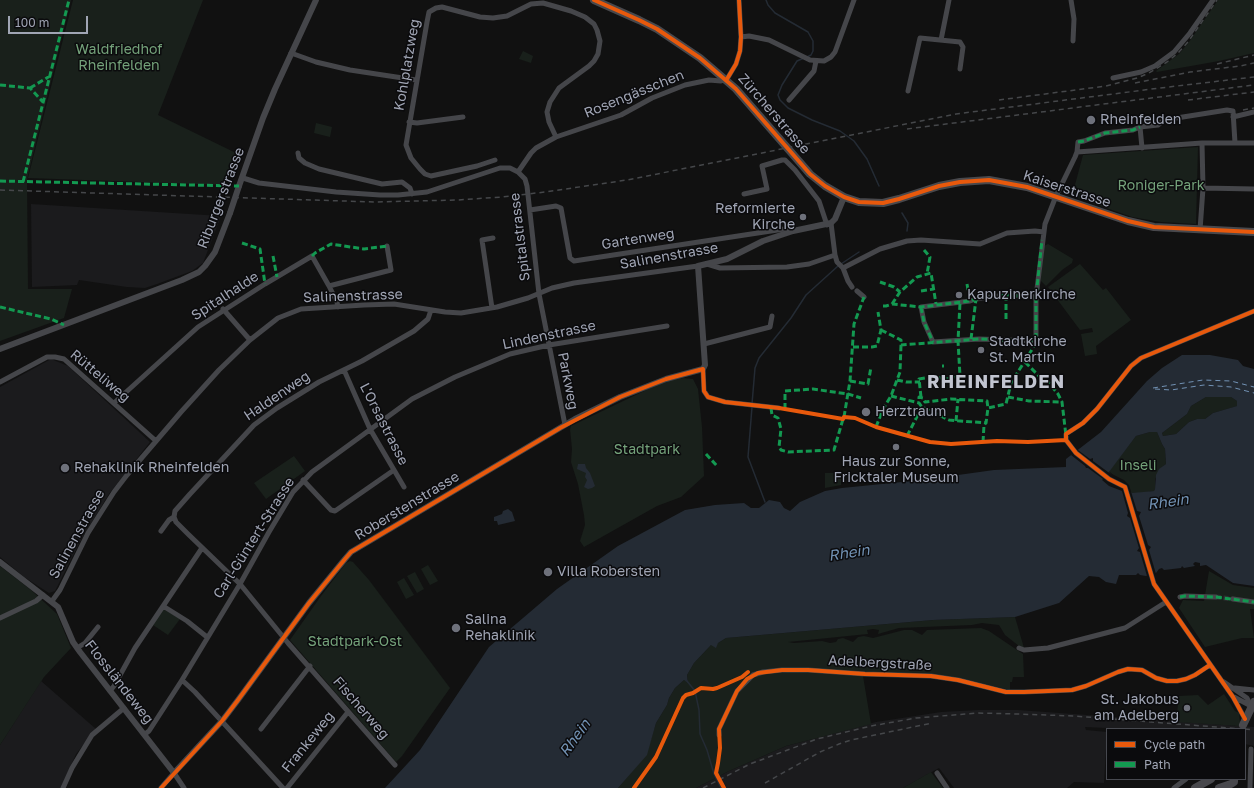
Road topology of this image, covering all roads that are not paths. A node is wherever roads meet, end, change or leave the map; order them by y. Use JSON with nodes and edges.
{"nodes":[{"id":1,"x":316,"y":0,"type":"edge"},
{"id":2,"x":594,"y":0,"type":"edge"},
{"id":3,"x":739,"y":0,"type":"edge"},
{"id":4,"x":854,"y":0,"type":"edge"},
{"id":5,"x":949,"y":0,"type":"edge"},
{"id":6,"x":1071,"y":0,"type":"edge"},
{"id":7,"x":1213,"y":0,"type":"edge"},
{"id":8,"x":741,"y":36,"type":"junction"},
{"id":9,"x":941,"y":40,"type":"junction"},
{"id":10,"x":1073,"y":42,"type":"dead end"},
{"id":11,"x":291,"y":53,"type":"junction"},
{"id":12,"x":816,"y":61,"type":"junction"},
{"id":13,"x":960,"y":69,"type":"dead end"},
{"id":14,"x":1113,"y":78,"type":"dead end"},
{"id":15,"x":727,"y":79,"type":"junction"},
{"id":16,"x":416,"y":80,"type":"junction"},
{"id":17,"x":908,"y":91,"type":"dead end"},
{"id":18,"x":789,"y":100,"type":"dead end"},
{"id":19,"x":1254,"y":112,"type":"edge"},
{"id":20,"x":463,"y":117,"type":"dead end"},
{"id":21,"x":1234,"y":117,"type":"junction"},
{"id":22,"x":409,"y":122,"type":"junction"},
{"id":23,"x":1140,"y":127,"type":"junction"},
{"id":24,"x":556,"y":137,"type":"junction"},
{"id":25,"x":1202,"y":143,"type":"junction"},
{"id":26,"x":1235,"y":143,"type":"junction"},
{"id":27,"x":1254,"y":143,"type":"edge"},
{"id":28,"x":1142,"y":148,"type":"junction"},
{"id":29,"x":1077,"y":152,"type":"junction"},
{"id":30,"x":298,"y":153,"type":"dead end"},
{"id":31,"x":495,"y":160,"type":"dead end"},
{"id":32,"x":518,"y":172,"type":"junction"},
{"id":33,"x":810,"y":174,"type":"joint"},
{"id":34,"x":243,"y":178,"type":"junction"},
{"id":35,"x":1203,"y":188,"type":"junction"},
{"id":36,"x":1254,"y":189,"type":"edge"},
{"id":37,"x":412,"y":194,"type":"junction"},
{"id":38,"x":744,"y":194,"type":"dead end"},
{"id":39,"x":1056,"y":196,"type":"junction"},
{"id":40,"x":844,"y":198,"type":"junction"},
{"id":41,"x":530,"y":210,"type":"junction"},
{"id":42,"x":829,"y":224,"type":"junction"},
{"id":43,"x":1200,"y":230,"type":"junction"},
{"id":44,"x":793,"y":231,"type":"junction"},
{"id":45,"x":1044,"y":232,"type":"junction"},
{"id":46,"x":1254,"y":232,"type":"edge"},
{"id":47,"x":494,"y":238,"type":"dead end"},
{"id":48,"x":387,"y":246,"type":"dead end"},
{"id":49,"x":835,"y":255,"type":"junction"},
{"id":50,"x":707,"y":264,"type":"junction"},
{"id":51,"x":698,"y":266,"type":"junction"},
{"id":52,"x":842,"y":268,"type":"junction"},
{"id":53,"x":329,"y":286,"type":"junction"},
{"id":54,"x":852,"y":287,"type":"dead end"},
{"id":55,"x":857,"y":291,"type":"dead end"},
{"id":56,"x":539,"y":294,"type":"junction"},
{"id":57,"x":864,"y":297,"type":"dead end"},
{"id":58,"x":1036,"y":297,"type":"junction"},
{"id":59,"x":338,"y":307,"type":"junction"},
{"id":60,"x":492,"y":308,"type":"junction"},
{"id":61,"x":224,"y":310,"type":"junction"},
{"id":62,"x":431,"y":310,"type":"junction"},
{"id":63,"x":1254,"y":311,"type":"edge"},
{"id":64,"x":772,"y":316,"type":"dead end"},
{"id":65,"x":667,"y":326,"type":"dead end"},
{"id":66,"x":250,"y":340,"type":"junction"},
{"id":67,"x":704,"y":344,"type":"junction"},
{"id":68,"x":548,"y":345,"type":"junction"},
{"id":69,"x":0,"y":348,"type":"edge"},
{"id":70,"x":703,"y":369,"type":"junction"},
{"id":71,"x":344,"y":370,"type":"junction"},
{"id":72,"x":0,"y":382,"type":"edge"},
{"id":73,"x":114,"y":403,"type":"junction"},
{"id":74,"x":779,"y":408,"type":"dead end"},
{"id":75,"x":565,"y":425,"type":"junction"},
{"id":76,"x":370,"y":429,"type":"junction"},
{"id":77,"x":156,"y":441,"type":"junction"},
{"id":78,"x":394,"y":470,"type":"junction"},
{"id":79,"x":303,"y":480,"type":"junction"},
{"id":80,"x":404,"y":487,"type":"dead end"},
{"id":81,"x":174,"y":517,"type":"junction"},
{"id":82,"x":161,"y":531,"type":"dead end"},
{"id":83,"x":202,"y":548,"type":"junction"},
{"id":84,"x":0,"y":562,"type":"edge"},
{"id":85,"x":240,"y":584,"type":"junction"},
{"id":86,"x":43,"y":595,"type":"junction"},
{"id":87,"x":1216,"y":597,"type":"tunnel mouth"},
{"id":88,"x":1180,"y":598,"type":"dead end"},
{"id":89,"x":1233,"y":599,"type":"tunnel mouth"},
{"id":90,"x":52,"y":601,"type":"junction"},
{"id":91,"x":1166,"y":602,"type":"junction"},
{"id":92,"x":1254,"y":602,"type":"edge"},
{"id":93,"x":163,"y":606,"type":"junction"},
{"id":94,"x":0,"y":618,"type":"edge"},
{"id":95,"x":98,"y":627,"type":"dead end"},
{"id":96,"x":207,"y":637,"type":"junction"},
{"id":97,"x":284,"y":637,"type":"junction"},
{"id":98,"x":77,"y":648,"type":"junction"},
{"id":99,"x":1019,"y":648,"type":"dead end"},
{"id":100,"x":1210,"y":665,"type":"junction"},
{"id":101,"x":310,"y":666,"type":"junction"},
{"id":102,"x":182,"y":680,"type":"junction"},
{"id":103,"x":1222,"y":680,"type":"junction"},
{"id":104,"x":1232,"y":687,"type":"junction"},
{"id":105,"x":1254,"y":690,"type":"edge"},
{"id":106,"x":110,"y":691,"type":"junction"},
{"id":107,"x":1233,"y":697,"type":"junction"},
{"id":108,"x":1252,"y":704,"type":"edge"},
{"id":109,"x":124,"y":708,"type":"junction"},
{"id":110,"x":348,"y":712,"type":"junction"},
{"id":111,"x":222,"y":721,"type":"junction"},
{"id":112,"x":1244,"y":722,"type":"joint"},
{"id":113,"x":261,"y":729,"type":"dead end"},
{"id":114,"x":145,"y":734,"type":"junction"},
{"id":115,"x":719,"y":735,"type":"dead end"},
{"id":116,"x":1252,"y":749,"type":"edge"},
{"id":117,"x":395,"y":765,"type":"dead end"},
{"id":118,"x":174,"y":773,"type":"junction"},
{"id":119,"x":936,"y":773,"type":"dead end"},
{"id":120,"x":1185,"y":780,"type":"edge"},
{"id":121,"x":1209,"y":780,"type":"edge"},
{"id":122,"x":1234,"y":781,"type":"edge"},
{"id":123,"x":63,"y":788,"type":"edge"},
{"id":124,"x":161,"y":788,"type":"edge"},
{"id":125,"x":184,"y":788,"type":"edge"},
{"id":126,"x":283,"y":788,"type":"edge"},
{"id":127,"x":287,"y":788,"type":"edge"},
{"id":128,"x":947,"y":788,"type":"edge"},
{"id":129,"x":1174,"y":788,"type":"edge"},
{"id":130,"x":1195,"y":788,"type":"edge"},
{"id":131,"x":1220,"y":788,"type":"edge"},
{"id":132,"x":1250,"y":788,"type":"edge"}],
"edges":[{"from":1,"to":11,"type":"street","name":"Riburgerstrasse"},
{"from":2,"to":15,"type":"main road","name":"Zürcherstrasse"},
{"from":3,"to":8,"type":"street"},
{"from":4,"to":12,"type":"street"},
{"from":5,"to":9,"type":"street"},
{"from":6,"to":10,"type":"street"},
{"from":7,"to":14,"type":"street"},
{"from":8,"to":12,"type":"street"},
{"from":8,"to":15,"type":"street"},
{"from":9,"to":13,"type":"street"},
{"from":9,"to":17,"type":"street"},
{"from":11,"to":16,"type":"street"},
{"from":11,"to":34,"type":"street","name":"Riburgerstrasse"},
{"from":12,"to":18,"type":"street"},
{"from":15,"to":24,"type":"street","name":"Rosengässchen"},
{"from":15,"to":33,"type":"main road","name":"Zürcherstrasse"},
{"from":16,"to":22,"type":"street","name":"Kohlplatzweg"},
{"from":16,"to":24,"type":"street","name":"Kohlplatzweg"},
{"from":19,"to":21,"type":"street"},
{"from":20,"to":22,"type":"street","name":"Kohlplatzweg"},
{"from":21,"to":23,"type":"street"},
{"from":21,"to":26,"type":"street"},
{"from":22,"to":31,"type":"street","name":"Kohlplatzweg"},
{"from":23,"to":28,"type":"street"},
{"from":23,"to":29,"type":"street"},
{"from":24,"to":32,"type":"street","name":"Rosengässchen"},
{"from":25,"to":26,"type":"street"},
{"from":25,"to":28,"type":"street"},
{"from":25,"to":35,"type":"street"},
{"from":26,"to":27,"type":"street"},
{"from":28,"to":29,"type":"street"},
{"from":29,"to":39,"type":"street"},
{"from":30,"to":37,"type":"street"},
{"from":32,"to":37,"type":"street","name":"Spitalstrasse"},
{"from":32,"to":41,"type":"street","name":"Spitalstrasse"},
{"from":33,"to":40,"type":"main road","name":"Kaiserstrasse"},
{"from":34,"to":37,"type":"street","name":"Spitalstrasse"},
{"from":34,"to":69,"type":"street","name":"Riburgerstrasse","bridge":true},
{"from":35,"to":36,"type":"street"},
{"from":35,"to":43,"type":"street"},
{"from":38,"to":42,"type":"street","name":"Zürcherstrasse"},
{"from":39,"to":40,"type":"main road","name":"Kaiserstrasse"},
{"from":39,"to":43,"type":"main road","name":"Kaiserstrasse"},
{"from":39,"to":45,"type":"street"},
{"from":40,"to":42,"type":"street"},
{"from":41,"to":44,"type":"street","name":"Gartenweg"},
{"from":41,"to":56,"type":"street","name":"Spitalstrasse"},
{"from":42,"to":44,"type":"street","name":"Salinenstrasse"},
{"from":42,"to":49,"type":"street"},
{"from":43,"to":46,"type":"main road","name":"Kaiserstrasse"},
{"from":44,"to":50,"type":"street","name":"Salinenstrasse"},
{"from":45,"to":52,"type":"street"},
{"from":45,"to":58,"type":"street"},
{"from":47,"to":60,"type":"street"},
{"from":48,"to":53,"type":"street"},
{"from":49,"to":50,"type":"street"},
{"from":49,"to":52,"type":"street"},
{"from":50,"to":51,"type":"street","name":"Salinenstrasse"},
{"from":51,"to":56,"type":"street","name":"Salinenstrasse"},
{"from":51,"to":67,"type":"street"},
{"from":52,"to":54,"type":"street"},
{"from":53,"to":59,"type":"street","name":"Spitalhalde"},
{"from":53,"to":61,"type":"street","name":"Spitalhalde"},
{"from":55,"to":57,"type":"street"},
{"from":56,"to":60,"type":"street","name":"Salinenstrasse"},
{"from":56,"to":68,"type":"street","name":"Parkweg"},
{"from":58,"to":58,"type":"street"},
{"from":59,"to":62,"type":"street","name":"Salinenstrasse"},
{"from":59,"to":66,"type":"street","name":"Salinenstrasse"},
{"from":60,"to":62,"type":"street","name":"Salinenstrasse"},
{"from":61,"to":66,"type":"street"},
{"from":61,"to":73,"type":"street","name":"Spitalhalde"},
{"from":62,"to":71,"type":"street","name":"Haldenweg"},
{"from":63,"to":91,"type":"street"},
{"from":64,"to":67,"type":"street"},
{"from":65,"to":68,"type":"street","name":"Lindenstrasse"},
{"from":66,"to":77,"type":"street","name":"Salinenstrasse"},
{"from":67,"to":70,"type":"street"},
{"from":68,"to":75,"type":"street","name":"Parkweg"},
{"from":68,"to":76,"type":"street","name":"Lindenstrasse"},
{"from":70,"to":74,"type":"street"},
{"from":70,"to":75,"type":"street","name":"Roberstenstrasse"},
{"from":71,"to":76,"type":"street","name":"L'Orsastrasse"},
{"from":71,"to":81,"type":"street","name":"Haldenweg"},
{"from":72,"to":73,"type":"street","name":"Rütteliweg"},
{"from":73,"to":77,"type":"street","name":"Rütteliweg"},
{"from":75,"to":97,"type":"street","name":"Roberstenstrasse"},
{"from":76,"to":78,"type":"street","name":"L'Orsastrasse"},
{"from":76,"to":79,"type":"street","name":"Carl-Güntert-Strasse"},
{"from":77,"to":90,"type":"street","name":"Salinenstrasse"},
{"from":78,"to":79,"type":"street"},
{"from":78,"to":80,"type":"street","name":"L'Orsastrasse"},
{"from":79,"to":85,"type":"street","name":"Carl-Güntert-Strasse"},
{"from":81,"to":82,"type":"street","name":"Haldenweg"},
{"from":81,"to":83,"type":"street","name":"Fischerweg"},
{"from":83,"to":85,"type":"street","name":"Fischerweg"},
{"from":83,"to":93,"type":"street"},
{"from":84,"to":86,"type":"street","name":"Flossländeweg"},
{"from":85,"to":96,"type":"street","name":"Carl-Güntert-Strasse"},
{"from":85,"to":97,"type":"street","name":"Fischerweg"},
{"from":86,"to":90,"type":"street","name":"Flossländeweg"},
{"from":86,"to":94,"type":"street"},
{"from":87,"to":88,"type":"street"},
{"from":89,"to":92,"type":"street"},
{"from":90,"to":98,"type":"street","name":"Flossländeweg"},
{"from":91,"to":99,"type":"street"},
{"from":91,"to":100,"type":"street"},
{"from":93,"to":96,"type":"street"},
{"from":93,"to":106,"type":"street"},
{"from":95,"to":98,"type":"street"},
{"from":96,"to":102,"type":"street","name":"Carl-Güntert-Strasse"},
{"from":97,"to":101,"type":"street","name":"Fischerweg"},
{"from":97,"to":111,"type":"street","name":"Roberstenstrasse"},
{"from":98,"to":106,"type":"street","name":"Flossländeweg"},
{"from":100,"to":103,"type":"street"},
{"from":100,"to":115,"type":"street","name":"Adelbergstraße"},
{"from":101,"to":110,"type":"street","name":"Fischerweg"},
{"from":101,"to":113,"type":"street"},
{"from":102,"to":111,"type":"street"},
{"from":102,"to":114,"type":"street","name":"Carl-Güntert-Strasse"},
{"from":103,"to":104,"type":"street"},
{"from":103,"to":107,"type":"street"},
{"from":104,"to":105,"type":"street"},
{"from":104,"to":108,"type":"street"},
{"from":106,"to":109,"type":"street","name":"Flossländeweg"},
{"from":107,"to":108,"type":"street"},
{"from":107,"to":112,"type":"street"},
{"from":108,"to":112,"type":"main road"},
{"from":109,"to":114,"type":"street","name":"Flossländeweg"},
{"from":109,"to":123,"type":"street"},
{"from":110,"to":117,"type":"street","name":"Fischerweg"},
{"from":110,"to":127,"type":"street","name":"Frankeweg"},
{"from":111,"to":118,"type":"street","name":"Roberstenstrasse"},
{"from":111,"to":126,"type":"street"},
{"from":114,"to":118,"type":"street","name":"Flossländeweg"},
{"from":116,"to":132,"type":"street"},
{"from":118,"to":124,"type":"street","name":"Roberstenstrasse"},
{"from":118,"to":125,"type":"street","name":"Flossländeweg"},
{"from":119,"to":128,"type":"street"},
{"from":120,"to":129,"type":"street"},
{"from":121,"to":130,"type":"main road"},
{"from":122,"to":131,"type":"main road"}]}
